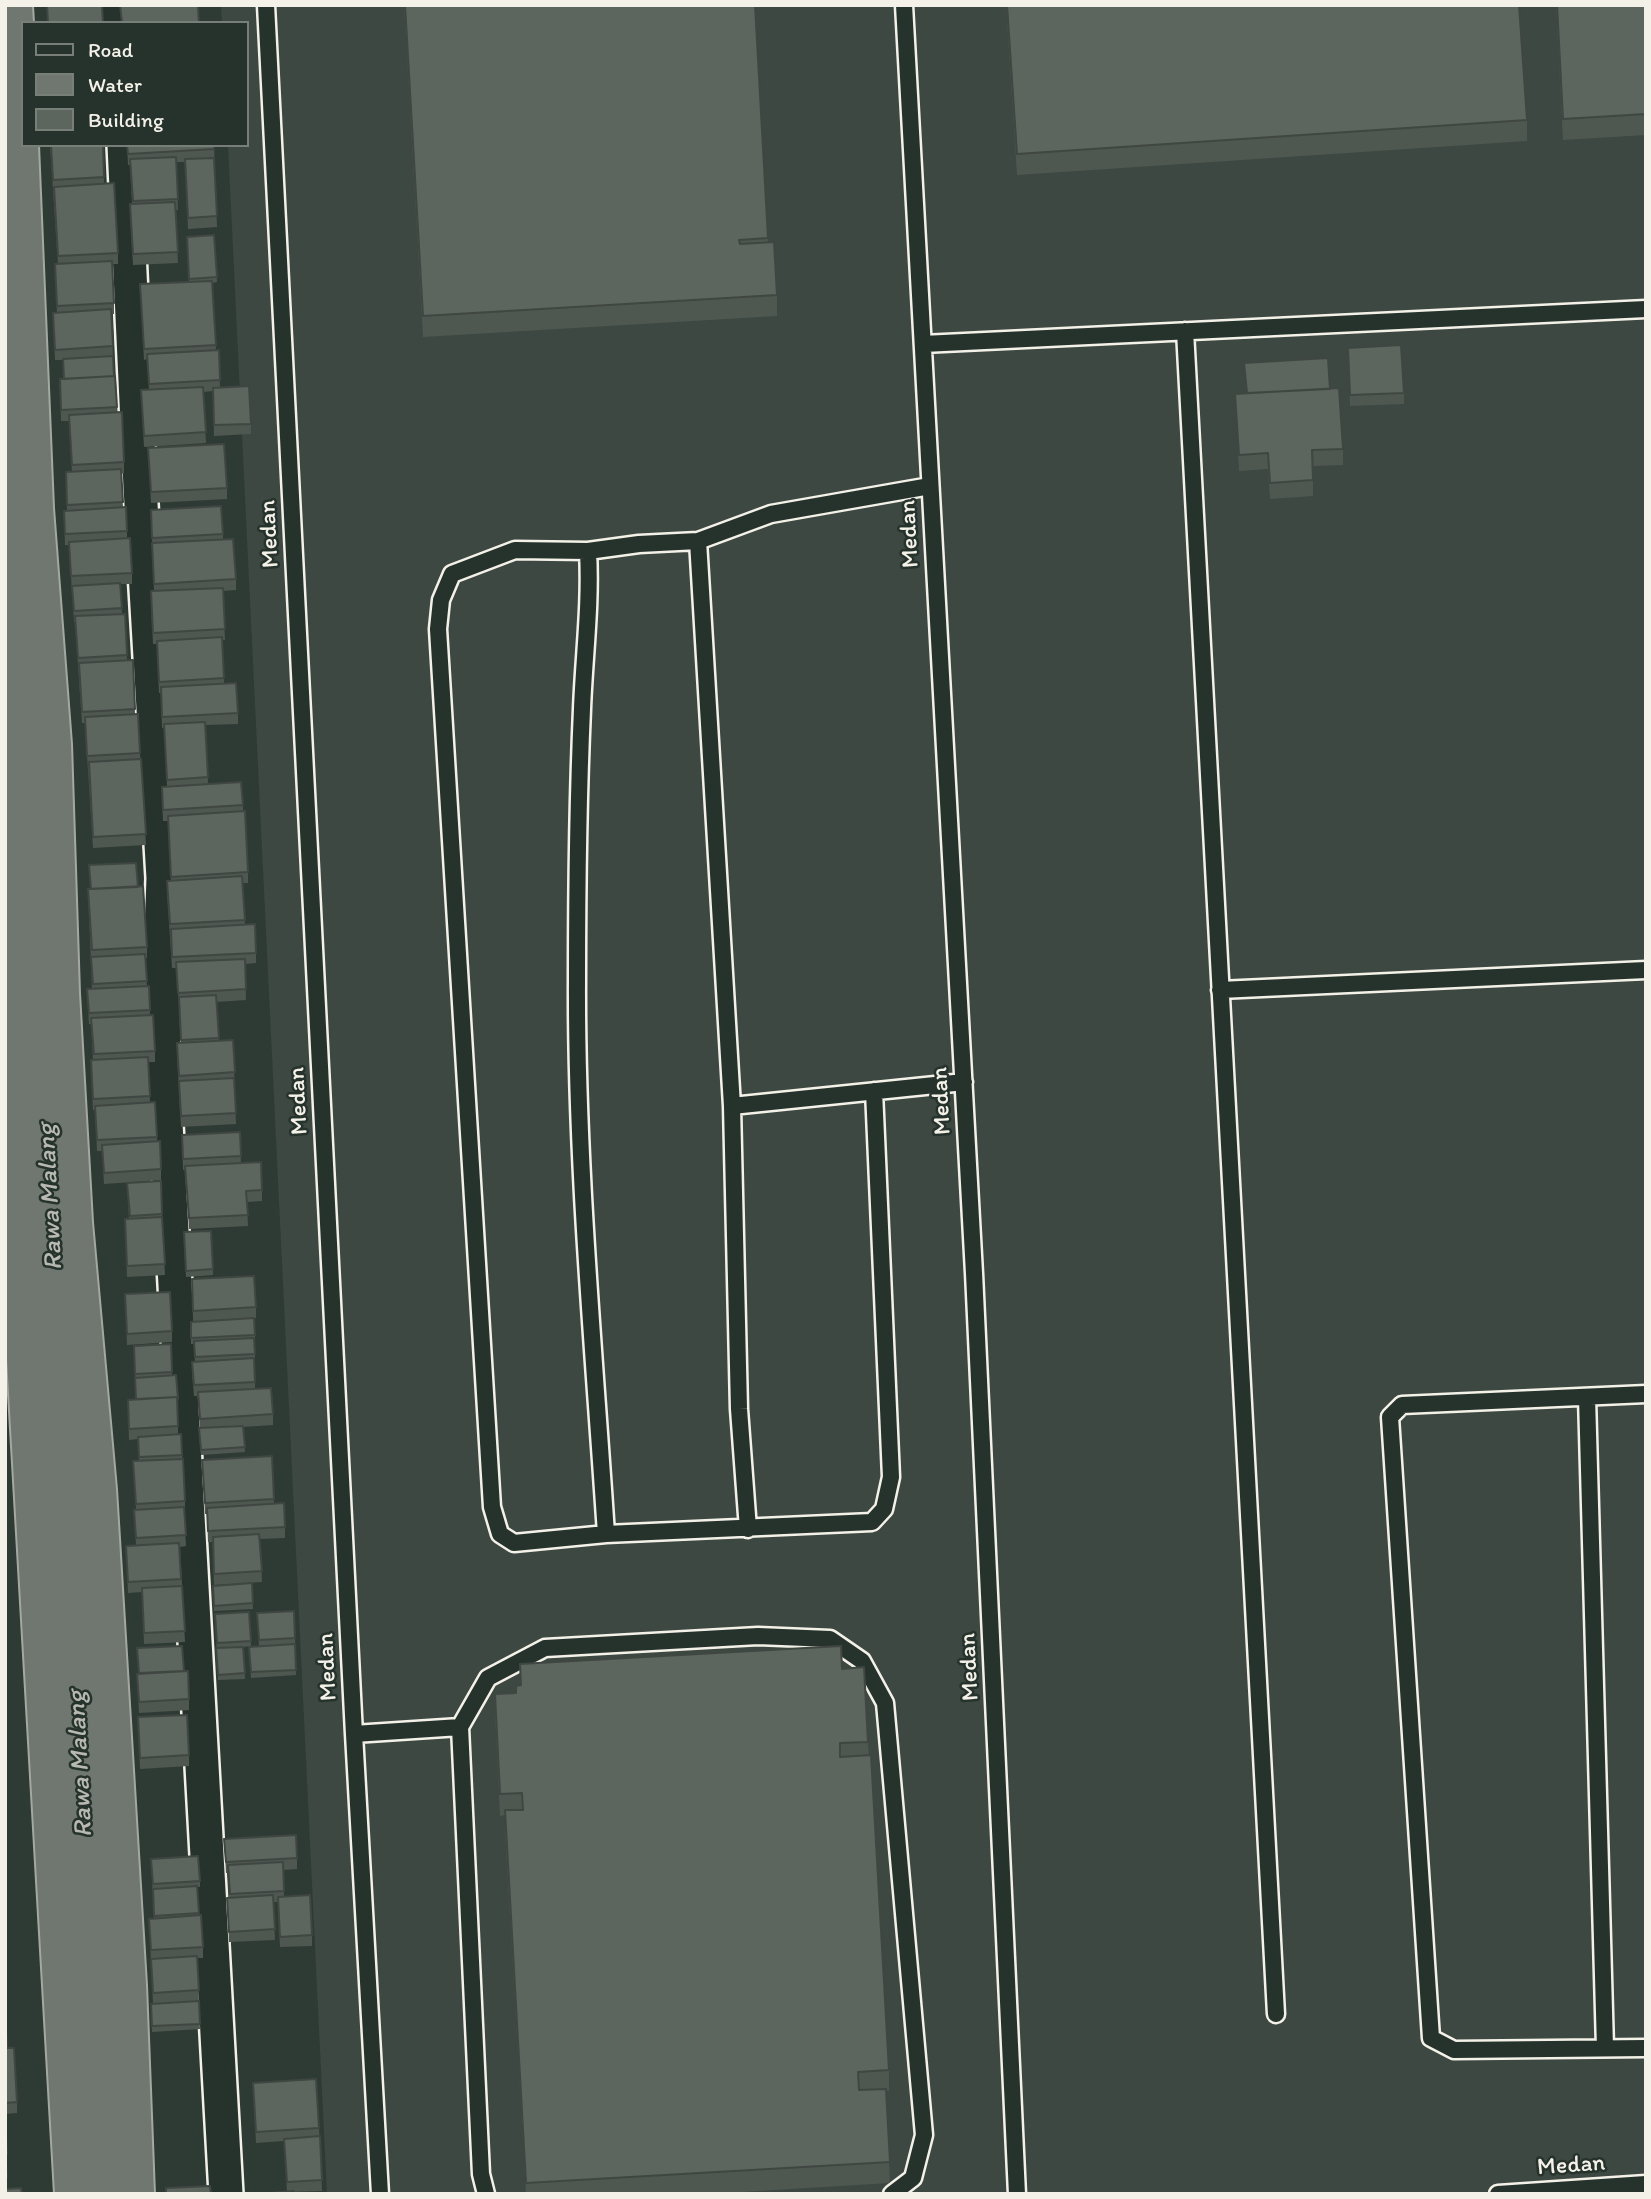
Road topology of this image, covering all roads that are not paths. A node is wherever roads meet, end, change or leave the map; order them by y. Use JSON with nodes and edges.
{"nodes":[{"id":1,"x":266,"y":5,"type":"edge"},
{"id":2,"x":904,"y":5,"type":"edge"},
{"id":3,"x":124,"y":147,"type":"edge"},
{"id":4,"x":1646,"y":309,"type":"edge"},
{"id":5,"x":1185,"y":331,"type":"junction"},
{"id":6,"x":923,"y":344,"type":"junction"},
{"id":7,"x":930,"y":486,"type":"junction"},
{"id":8,"x":698,"y":541,"type":"junction"},
{"id":9,"x":588,"y":551,"type":"junction"},
{"id":10,"x":1646,"y":970,"type":"edge"},
{"id":11,"x":1220,"y":990,"type":"junction"},
{"id":12,"x":964,"y":1082,"type":"junction"},
{"id":13,"x":874,"y":1091,"type":"junction"},
{"id":14,"x":732,"y":1105,"type":"junction"},
{"id":15,"x":1646,"y":1394,"type":"edge"},
{"id":16,"x":1587,"y":1397,"type":"junction"},
{"id":17,"x":748,"y":1529,"type":"junction"},
{"id":18,"x":606,"y":1534,"type":"junction"},
{"id":19,"x":460,"y":1727,"type":"junction"},
{"id":20,"x":354,"y":1734,"type":"junction"},
{"id":21,"x":1276,"y":2014,"type":"dead end"},
{"id":22,"x":1605,"y":2048,"type":"junction"},
{"id":23,"x":1646,"y":2048,"type":"edge"},
{"id":24,"x":1646,"y":2184,"type":"edge"},
{"id":25,"x":226,"y":2194,"type":"edge"},
{"id":26,"x":380,"y":2194,"type":"edge"},
{"id":27,"x":486,"y":2194,"type":"edge"},
{"id":28,"x":892,"y":2194,"type":"edge"},
{"id":29,"x":1017,"y":2194,"type":"edge"},
{"id":30,"x":1499,"y":2194,"type":"edge"}],
"edges":[{"from":1,"to":20,"type":"lane","name":"Medan"},
{"from":2,"to":6,"type":"lane","name":"Medan"},
{"from":3,"to":25,"type":"street"},
{"from":4,"to":5,"type":"lane"},
{"from":5,"to":6,"type":"lane"},
{"from":5,"to":11,"type":"lane"},
{"from":6,"to":7,"type":"lane","name":"Medan"},
{"from":7,"to":8,"type":"lane"},
{"from":7,"to":12,"type":"lane","name":"Medan"},
{"from":8,"to":9,"type":"lane"},
{"from":8,"to":14,"type":"lane"},
{"from":9,"to":18,"type":"lane"},
{"from":9,"to":18,"type":"lane"},
{"from":10,"to":11,"type":"lane"},
{"from":11,"to":21,"type":"lane"},
{"from":12,"to":13,"type":"lane"},
{"from":12,"to":29,"type":"lane","name":"Medan"},
{"from":13,"to":14,"type":"lane"},
{"from":13,"to":17,"type":"lane"},
{"from":14,"to":17,"type":"lane"},
{"from":15,"to":16,"type":"lane"},
{"from":16,"to":22,"type":"lane"},
{"from":16,"to":22,"type":"lane"},
{"from":17,"to":18,"type":"lane"},
{"from":19,"to":20,"type":"lane"},
{"from":19,"to":27,"type":"lane"},
{"from":19,"to":28,"type":"lane"},
{"from":20,"to":26,"type":"lane","name":"Medan"},
{"from":22,"to":23,"type":"lane"},
{"from":24,"to":30,"type":"lane","name":"Medan"}]}
